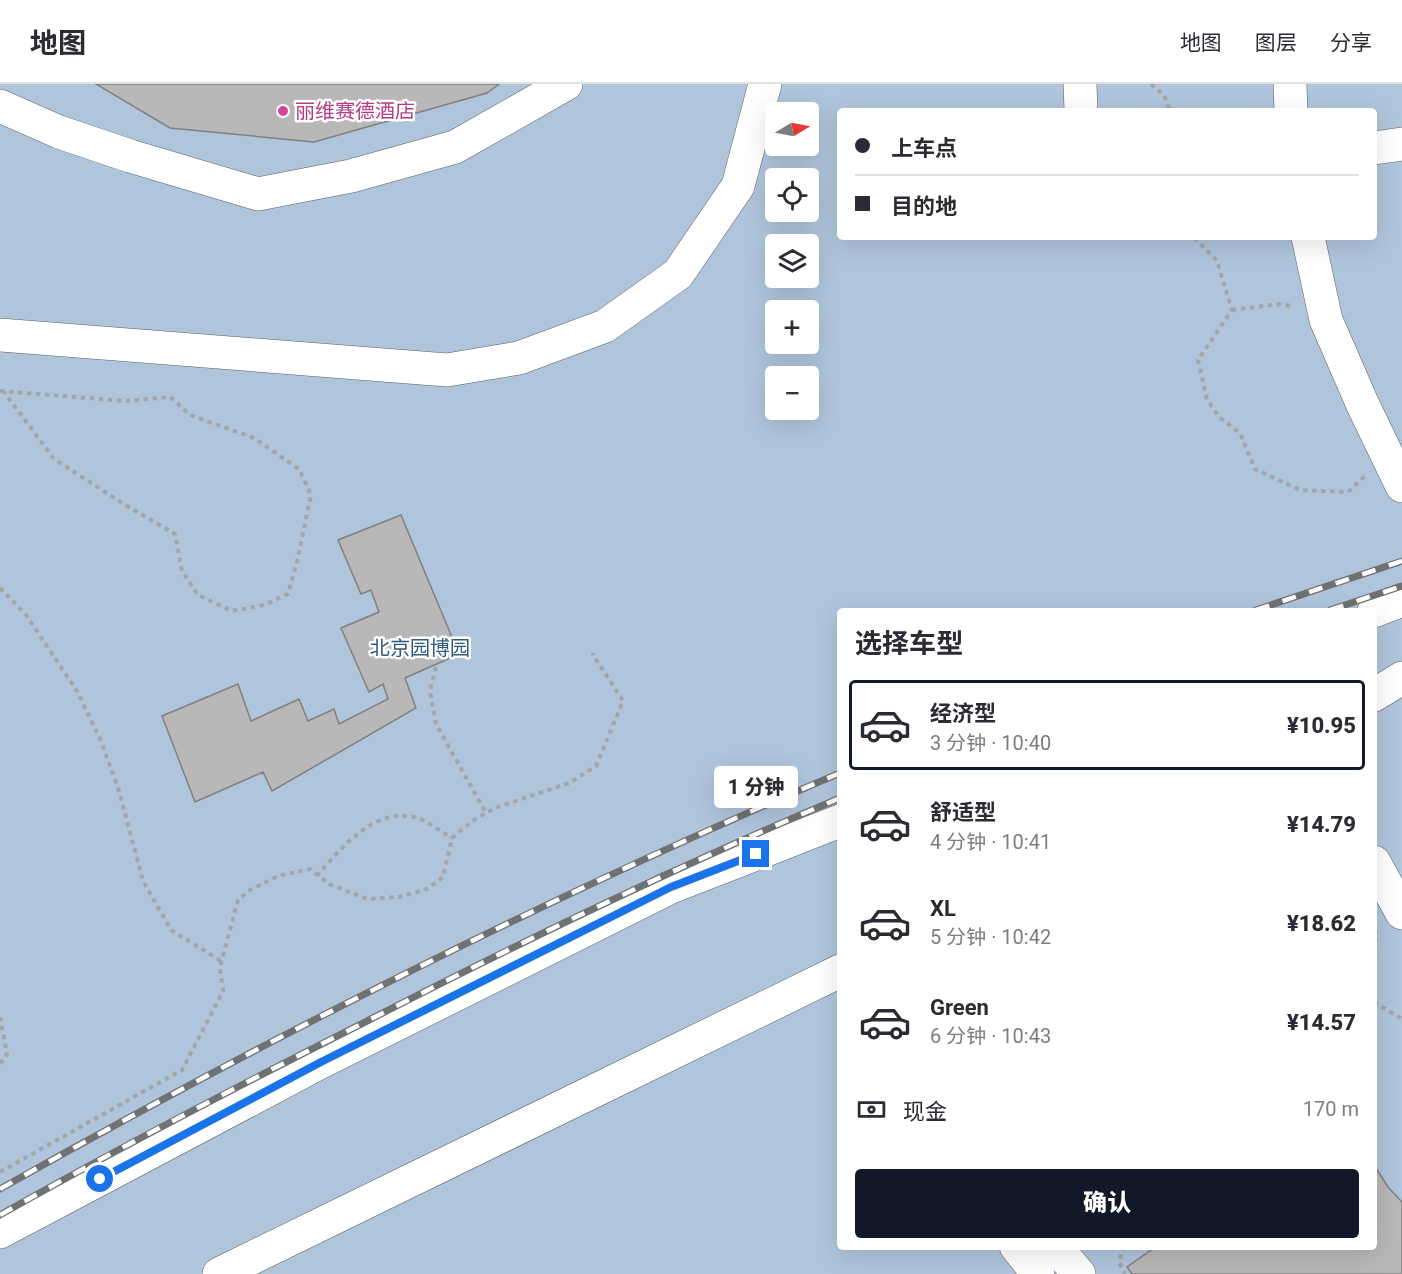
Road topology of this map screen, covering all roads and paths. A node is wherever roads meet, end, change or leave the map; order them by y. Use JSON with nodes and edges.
{"nodes":[{"id":1,"x":566,"y":84,"type":"edge"},
{"id":2,"x":765,"y":84,"type":"edge"},
{"id":3,"x":1080,"y":84,"type":"edge"},
{"id":4,"x":1151,"y":84,"type":"edge"},
{"id":5,"x":1290,"y":84,"type":"edge"},
{"id":6,"x":0,"y":106,"type":"edge"},
{"id":7,"x":1081,"y":108,"type":"edge"},
{"id":8,"x":1169,"y":108,"type":"edge"},
{"id":9,"x":1291,"y":108,"type":"edge"},
{"id":10,"x":1402,"y":144,"type":"edge"},
{"id":11,"x":1377,"y":148,"type":"edge"},
{"id":12,"x":1197,"y":240,"type":"edge"},
{"id":13,"x":1309,"y":240,"type":"edge"},
{"id":14,"x":1232,"y":310,"type":"junction"},
{"id":15,"x":1324,"y":312,"type":"junction"},
{"id":16,"x":0,"y":335,"type":"edge"},
{"id":17,"x":2,"y":391,"type":"edge"},
{"id":18,"x":1387,"y":455,"type":"junction"},
{"id":19,"x":1402,"y":486,"type":"edge"},
{"id":20,"x":0,"y":588,"type":"edge"},
{"id":21,"x":1402,"y":600,"type":"edge"},
{"id":22,"x":1377,"y":610,"type":"edge"},
{"id":23,"x":592,"y":653,"type":"dead end"},
{"id":24,"x":436,"y":667,"type":"dead end"},
{"id":25,"x":1402,"y":678,"type":"edge"},
{"id":26,"x":1377,"y":693,"type":"edge"},
{"id":27,"x":486,"y":813,"type":"junction"},
{"id":28,"x":837,"y":822,"type":"edge"},
{"id":29,"x":452,"y":838,"type":"junction"},
{"id":30,"x":1377,"y":874,"type":"edge"},
{"id":31,"x":317,"y":876,"type":"junction"},
{"id":32,"x":1389,"y":921,"type":"edge"},
{"id":33,"x":221,"y":961,"type":"junction"},
{"id":34,"x":837,"y":972,"type":"edge"},
{"id":35,"x":1377,"y":981,"type":"edge"},
{"id":36,"x":1377,"y":1004,"type":"edge"},
{"id":37,"x":0,"y":1017,"type":"edge"},
{"id":38,"x":1402,"y":1019,"type":"edge"},
{"id":39,"x":0,"y":1064,"type":"edge"},
{"id":40,"x":0,"y":1172,"type":"edge"},
{"id":41,"x":0,"y":1232,"type":"edge"},
{"id":42,"x":1019,"y":1250,"type":"edge"},
{"id":43,"x":1058,"y":1250,"type":"edge"},
{"id":44,"x":1123,"y":1250,"type":"edge"},
{"id":45,"x":219,"y":1274,"type":"edge"},
{"id":46,"x":1038,"y":1274,"type":"edge"},
{"id":47,"x":1079,"y":1274,"type":"edge"},
{"id":48,"x":1125,"y":1274,"type":"edge"}],
"edges":[{"from":1,"to":6,"type":"street"},
{"from":2,"to":16,"type":"street"},
{"from":3,"to":7,"type":"street"},
{"from":4,"to":8,"type":"path"},
{"from":5,"to":9,"type":"street"},
{"from":10,"to":11,"type":"street"},
{"from":12,"to":14,"type":"path"},
{"from":13,"to":15,"type":"street"},
{"from":14,"to":15,"type":"path"},
{"from":14,"to":18,"type":"path"},
{"from":15,"to":18,"type":"street"},
{"from":17,"to":17,"type":"path"},
{"from":18,"to":19,"type":"street"},
{"from":20,"to":33,"type":"path"},
{"from":21,"to":22,"type":"street"},
{"from":23,"to":27,"type":"path"},
{"from":24,"to":27,"type":"path"},
{"from":25,"to":26,"type":"street"},
{"from":27,"to":29,"type":"path"},
{"from":28,"to":41,"type":"street"},
{"from":29,"to":31,"type":"path"},
{"from":29,"to":31,"type":"path"},
{"from":30,"to":32,"type":"street"},
{"from":31,"to":33,"type":"path"},
{"from":32,"to":35,"type":"path"},
{"from":33,"to":40,"type":"path"},
{"from":34,"to":45,"type":"street"},
{"from":36,"to":38,"type":"path"},
{"from":37,"to":39,"type":"path"},
{"from":42,"to":46,"type":"street"},
{"from":43,"to":47,"type":"street"},
{"from":44,"to":48,"type":"path"}]}
